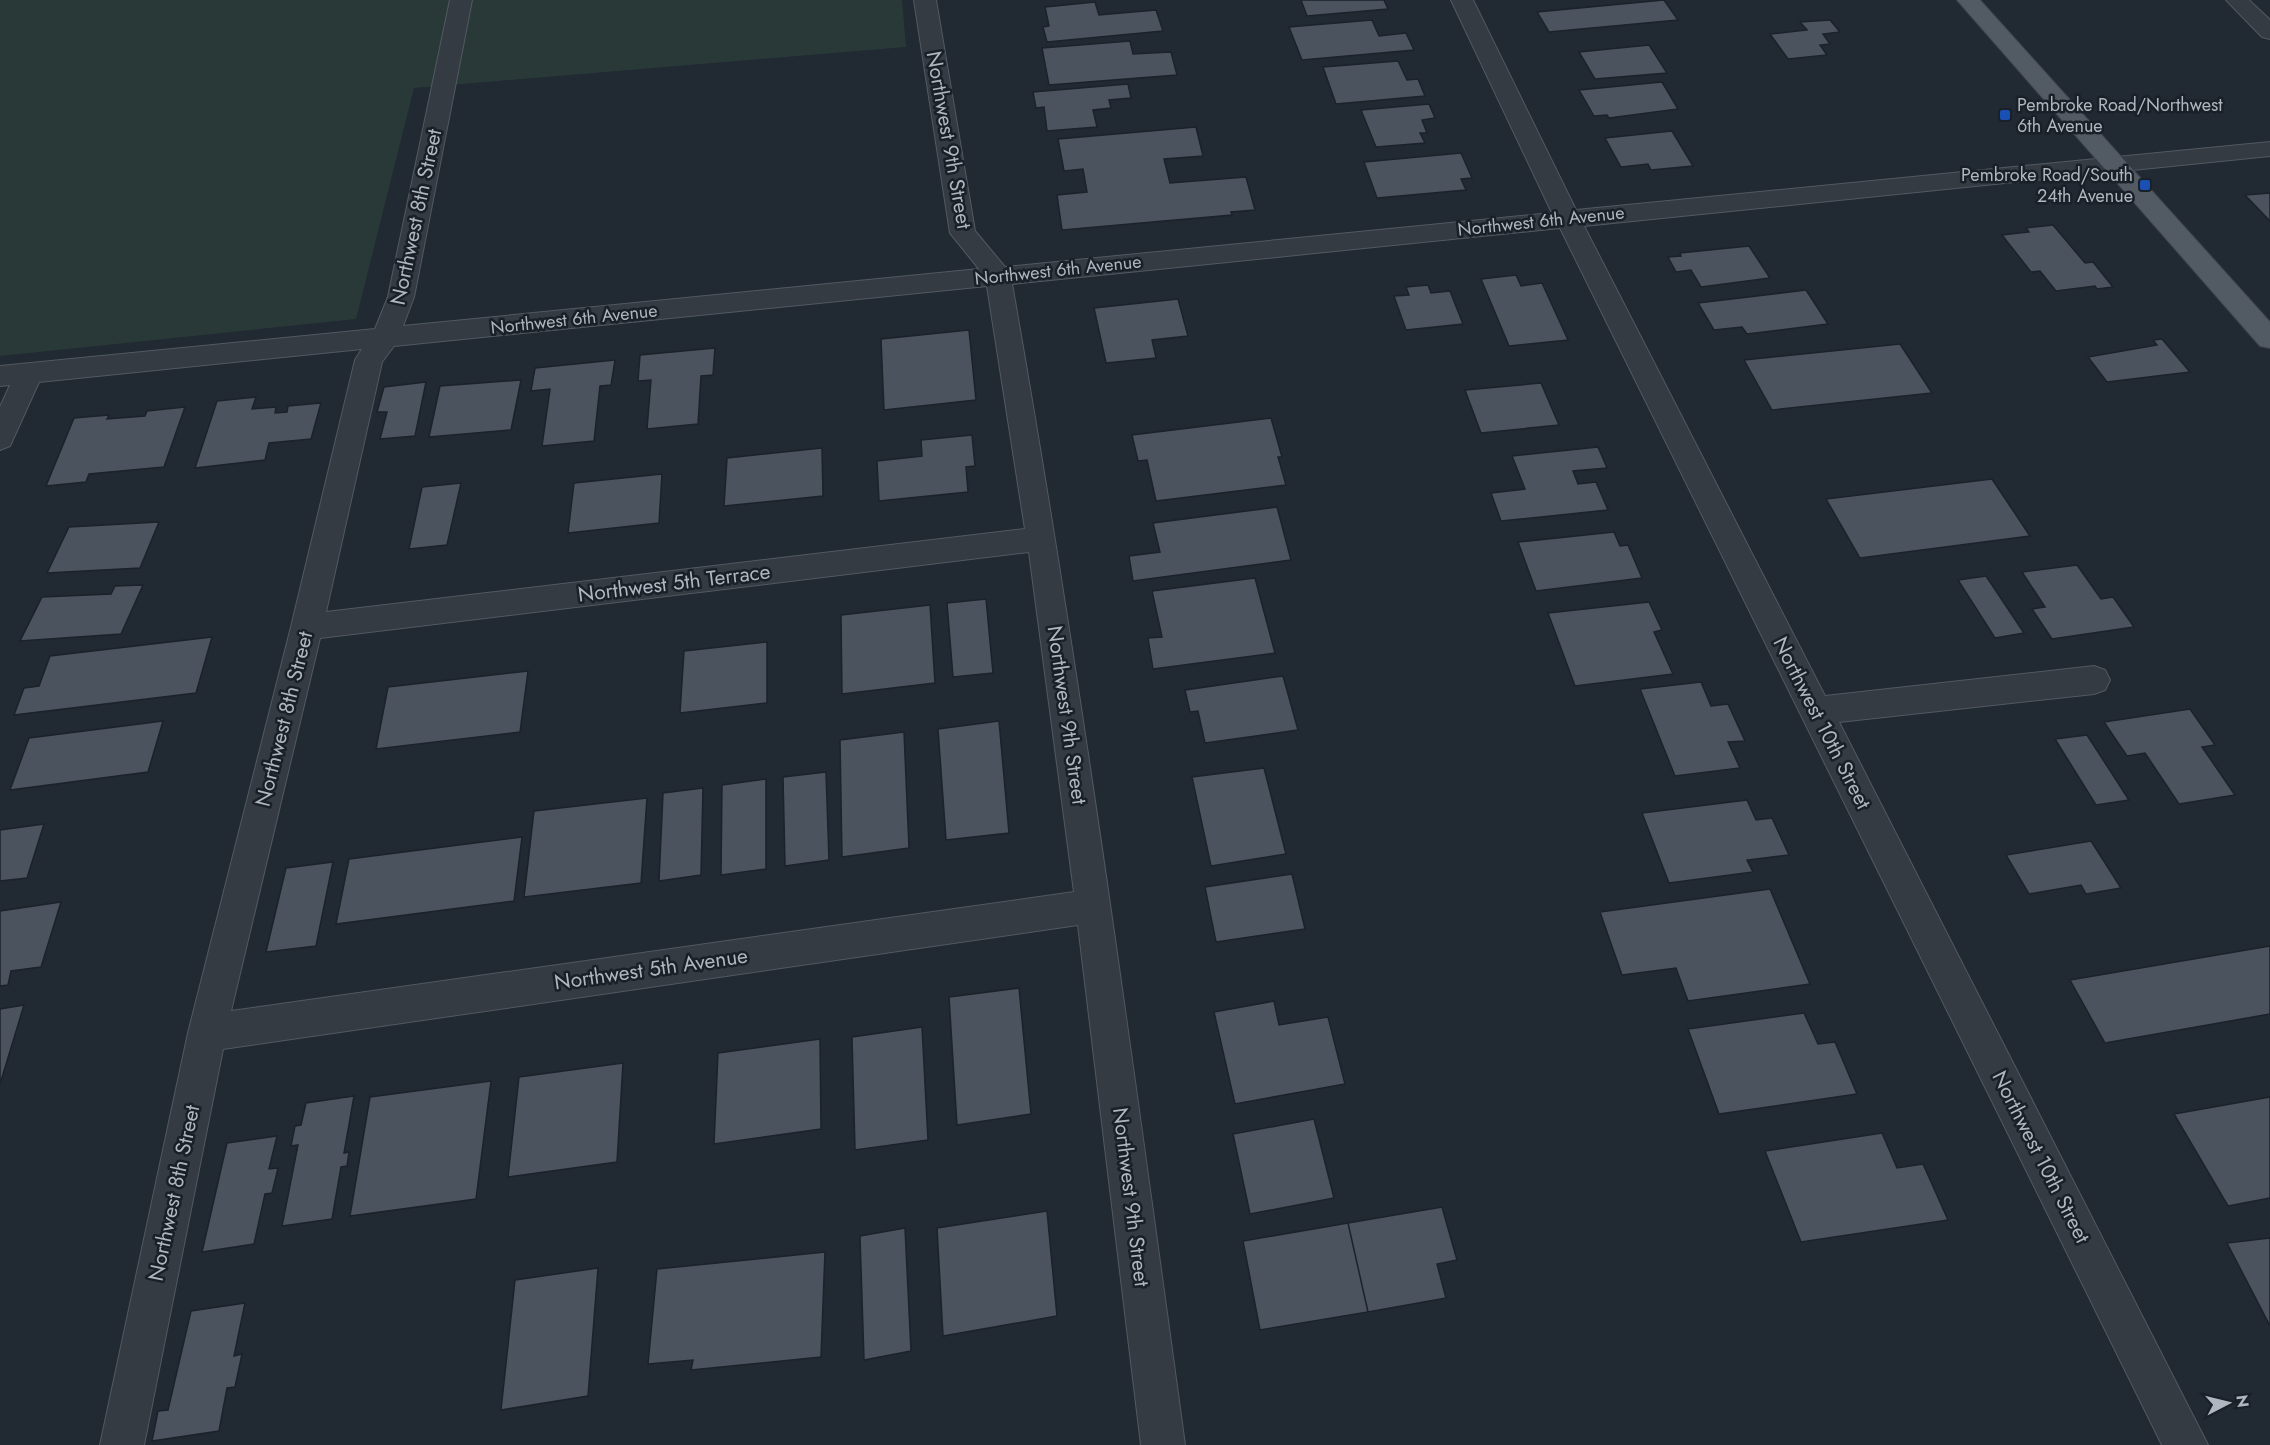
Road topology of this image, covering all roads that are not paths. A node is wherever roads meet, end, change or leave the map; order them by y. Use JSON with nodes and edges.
{"nodes":[{"id":1,"x":461,"y":0,"type":"edge"},
{"id":2,"x":925,"y":0,"type":"edge"},
{"id":3,"x":1462,"y":0,"type":"edge"},
{"id":4,"x":1968,"y":0,"type":"edge"},
{"id":5,"x":2237,"y":0,"type":"edge"},
{"id":6,"x":2270,"y":32,"type":"edge"},
{"id":7,"x":2266,"y":154,"type":"edge"},
{"id":8,"x":2115,"y":164,"type":"junction"},
{"id":9,"x":1567,"y":218,"type":"junction"},
{"id":10,"x":998,"y":276,"type":"junction"},
{"id":11,"x":2267,"y":333,"type":"edge"},
{"id":12,"x":386,"y":339,"type":"junction"},
{"id":13,"x":28,"y":373,"type":"junction"},
{"id":14,"x":0,"y":376,"type":"edge"},
{"id":15,"x":0,"y":439,"type":"edge"},
{"id":16,"x":1042,"y":539,"type":"junction"},
{"id":17,"x":307,"y":627,"type":"junction"},
{"id":18,"x":2094,"y":680,"type":"dead end"},
{"id":19,"x":1816,"y":711,"type":"junction"},
{"id":20,"x":1094,"y":906,"type":"junction"},
{"id":21,"x":207,"y":1033,"type":"junction"},
{"id":22,"x":1156,"y":1444,"type":"edge"},
{"id":23,"x":122,"y":1445,"type":"edge"},
{"id":24,"x":2186,"y":1445,"type":"edge"}],
"edges":[{"from":1,"to":12,"type":"street","name":"Northwest 8th Street"},
{"from":2,"to":10,"type":"street","name":"Northwest 9th Street"},
{"from":3,"to":9,"type":"street","name":"Northwest 10th Street"},
{"from":4,"to":8,"type":"main road"},
{"from":5,"to":6,"type":"street"},
{"from":7,"to":8,"type":"street","name":"Northwest 6th Avenue"},
{"from":8,"to":9,"type":"street","name":"Northwest 6th Avenue"},
{"from":8,"to":11,"type":"main road"},
{"from":9,"to":10,"type":"street","name":"Northwest 6th Avenue"},
{"from":9,"to":19,"type":"street","name":"Northwest 10th Street"},
{"from":10,"to":12,"type":"street","name":"Northwest 6th Avenue"},
{"from":10,"to":16,"type":"street","name":"Northwest 9th Street"},
{"from":12,"to":13,"type":"street","name":"Northwest 6th Avenue"},
{"from":12,"to":17,"type":"street","name":"Northwest 8th Street"},
{"from":13,"to":14,"type":"street","name":"Northwest 6th Avenue"},
{"from":13,"to":15,"type":"street"},
{"from":16,"to":17,"type":"street","name":"Northwest 5th Terrace"},
{"from":16,"to":20,"type":"street","name":"Northwest 9th Street"},
{"from":17,"to":21,"type":"street","name":"Northwest 8th Street"},
{"from":18,"to":19,"type":"street"},
{"from":19,"to":24,"type":"street","name":"Northwest 10th Street"},
{"from":20,"to":21,"type":"street","name":"Northwest 5th Avenue"},
{"from":20,"to":22,"type":"street","name":"Northwest 9th Street"},
{"from":21,"to":23,"type":"street","name":"Northwest 8th Street"}]}
